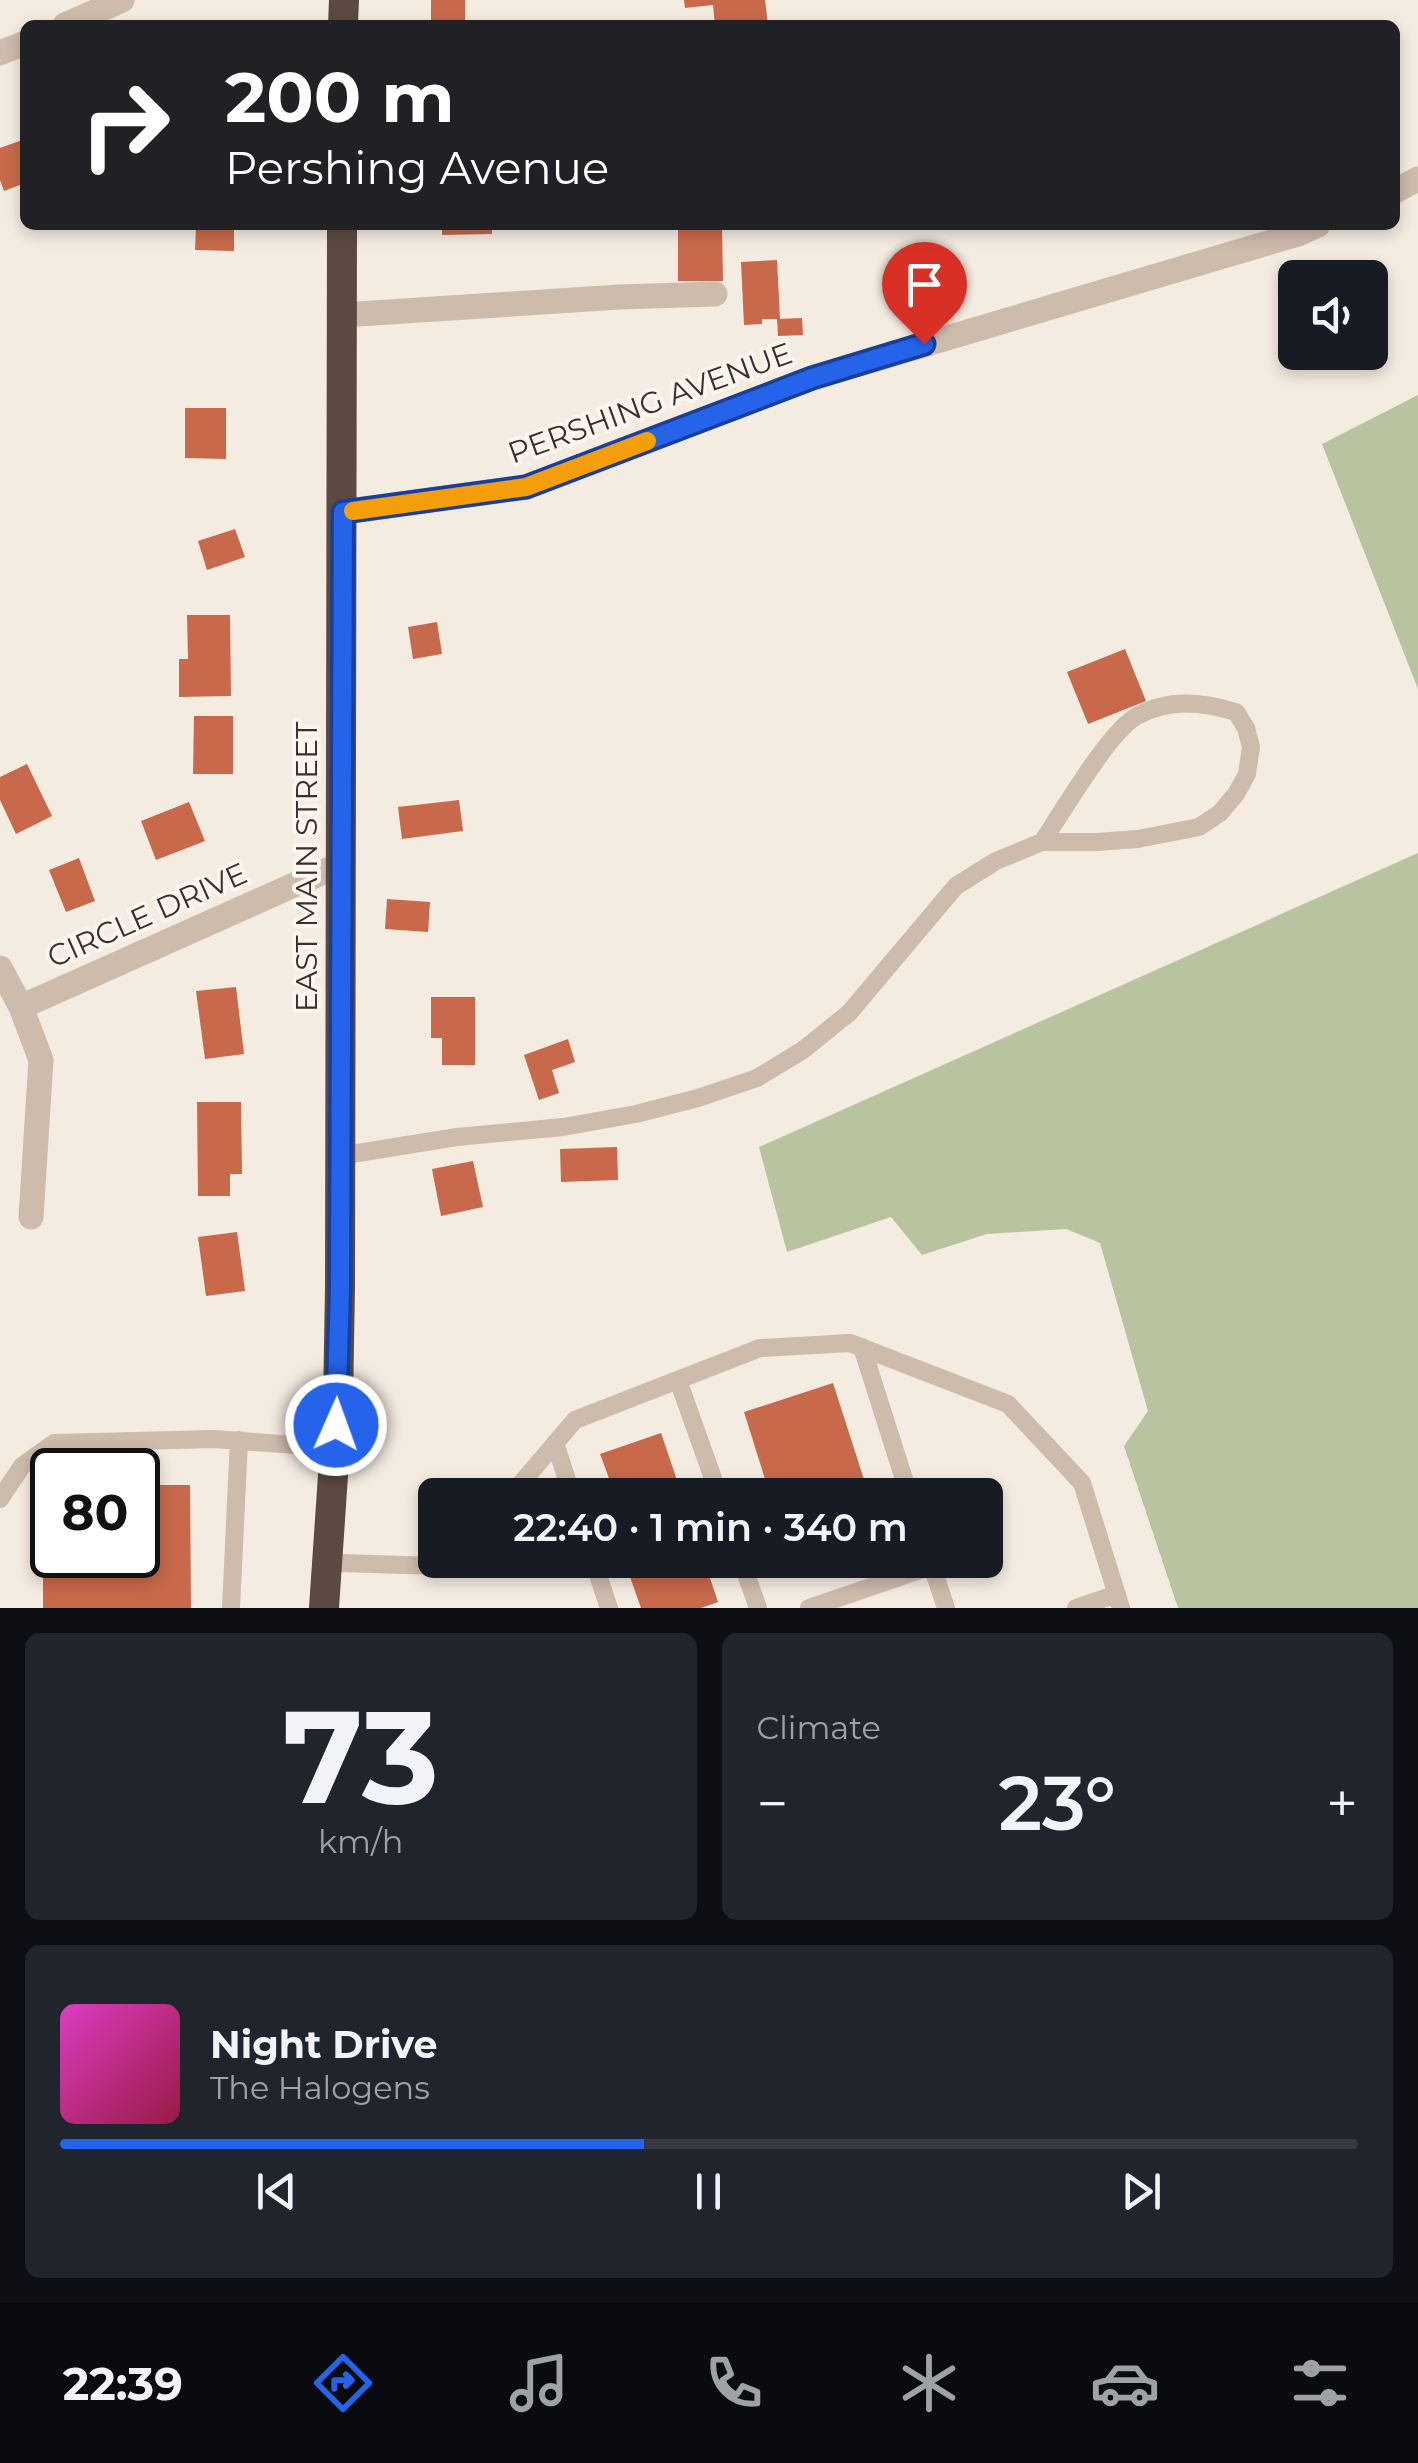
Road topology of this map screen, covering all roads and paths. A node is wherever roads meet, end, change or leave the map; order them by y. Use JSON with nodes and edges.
{"nodes":[{"id":1,"x":122,"y":0,"type":"edge"},
{"id":2,"x":76,"y":20,"type":"edge"},
{"id":3,"x":342,"y":230,"type":"edge"},
{"id":4,"x":1307,"y":230,"type":"edge"},
{"id":5,"x":714,"y":294,"type":"dead end"},
{"id":6,"x":343,"y":314,"type":"junction"},
{"id":7,"x":343,"y":512,"type":"junction"},
{"id":8,"x":1042,"y":842,"type":"junction"},
{"id":9,"x":341,"y":864,"type":"junction"},
{"id":10,"x":0,"y":968,"type":"edge"},
{"id":11,"x":21,"y":1007,"type":"junction"},
{"id":12,"x":339,"y":1156,"type":"junction"},
{"id":13,"x":31,"y":1217,"type":"dead end"},
{"id":14,"x":862,"y":1347,"type":"junction"},
{"id":15,"x":678,"y":1380,"type":"junction"},
{"id":16,"x":239,"y":1440,"type":"junction"},
{"id":17,"x":555,"y":1444,"type":"junction"},
{"id":18,"x":335,"y":1448,"type":"junction"},
{"id":19,"x":525,"y":1478,"type":"edge"},
{"id":20,"x":566,"y":1478,"type":"edge"},
{"id":21,"x":713,"y":1478,"type":"edge"},
{"id":22,"x":904,"y":1478,"type":"edge"},
{"id":23,"x":0,"y":1500,"type":"edge"},
{"id":24,"x":331,"y":1510,"type":"junction"},
{"id":25,"x":338,"y":1562,"type":"junction"},
{"id":26,"x":418,"y":1565,"type":"edge"},
{"id":27,"x":599,"y":1578,"type":"edge"},
{"id":28,"x":748,"y":1578,"type":"edge"},
{"id":29,"x":890,"y":1578,"type":"edge"},
{"id":30,"x":936,"y":1578,"type":"edge"},
{"id":31,"x":1119,"y":1601,"type":"edge"},
{"id":32,"x":231,"y":1608,"type":"edge"},
{"id":33,"x":324,"y":1608,"type":"edge"},
{"id":34,"x":345,"y":1608,"type":"edge"},
{"id":35,"x":609,"y":1608,"type":"edge"},
{"id":36,"x":758,"y":1608,"type":"edge"},
{"id":37,"x":809,"y":1608,"type":"edge"},
{"id":38,"x":946,"y":1608,"type":"edge"},
{"id":39,"x":1076,"y":1608,"type":"edge"}],
"edges":[{"from":1,"to":2,"type":"street"},
{"from":3,"to":6,"type":"highway","name":"EAST MAIN STREET"},
{"from":4,"to":7,"type":"street","name":"PERSHING AVENUE"},
{"from":5,"to":6,"type":"street"},
{"from":6,"to":7,"type":"highway","name":"EAST MAIN STREET"},
{"from":7,"to":9,"type":"highway","name":"EAST MAIN STREET"},
{"from":8,"to":8,"type":"lane"},
{"from":8,"to":12,"type":"lane"},
{"from":9,"to":11,"type":"street","name":"CIRCLE DRIVE"},
{"from":9,"to":12,"type":"highway","name":"EAST MAIN STREET"},
{"from":10,"to":11,"type":"street"},
{"from":11,"to":13,"type":"street"},
{"from":12,"to":18,"type":"highway","name":"EAST MAIN STREET"},
{"from":14,"to":15,"type":"lane"},
{"from":14,"to":22,"type":"lane"},
{"from":14,"to":31,"type":"lane"},
{"from":15,"to":17,"type":"lane"},
{"from":15,"to":21,"type":"lane"},
{"from":16,"to":18,"type":"lane"},
{"from":16,"to":23,"type":"lane"},
{"from":16,"to":32,"type":"lane"},
{"from":17,"to":19,"type":"lane"},
{"from":17,"to":20,"type":"lane"},
{"from":18,"to":24,"type":"highway","name":"EAST MAIN STREET"},
{"from":24,"to":25,"type":"highway","name":"EAST MAIN STREET"},
{"from":24,"to":33,"type":"highway","name":"EAST MAIN STREET"},
{"from":25,"to":26,"type":"lane"},
{"from":25,"to":34,"type":"highway","name":"EAST MAIN STREET"},
{"from":27,"to":35,"type":"lane"},
{"from":28,"to":36,"type":"lane"},
{"from":29,"to":37,"type":"lane"},
{"from":30,"to":38,"type":"lane"},
{"from":31,"to":39,"type":"lane"}]}
